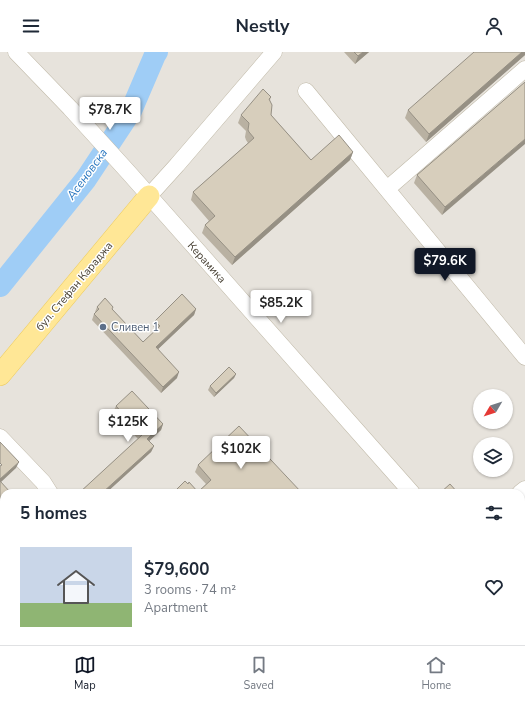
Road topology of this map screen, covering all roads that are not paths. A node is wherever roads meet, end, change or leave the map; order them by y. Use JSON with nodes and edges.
{"nodes":[{"id":1,"x":16,"y":52,"type":"edge"},
{"id":2,"x":274,"y":52,"type":"edge"},
{"id":3,"x":525,"y":69,"type":"edge"},
{"id":4,"x":306,"y":91,"type":"dead end"},
{"id":5,"x":387,"y":188,"type":"junction"},
{"id":6,"x":149,"y":196,"type":"junction"},
{"id":7,"x":525,"y":357,"type":"edge"},
{"id":8,"x":0,"y":375,"type":"edge"},
{"id":9,"x":0,"y":437,"type":"edge"},
{"id":10,"x":47,"y":489,"type":"edge"},
{"id":11,"x":408,"y":489,"type":"edge"}],
"edges":[{"from":1,"to":6,"type":"street","name":"Керамика"},
{"from":2,"to":6,"type":"street"},
{"from":3,"to":5,"type":"street"},
{"from":4,"to":5,"type":"street"},
{"from":5,"to":7,"type":"street"},
{"from":6,"to":8,"type":"main road","name":"бул. Стефан Караджа"},
{"from":6,"to":11,"type":"street","name":"Керамика"},
{"from":9,"to":10,"type":"street"}]}
